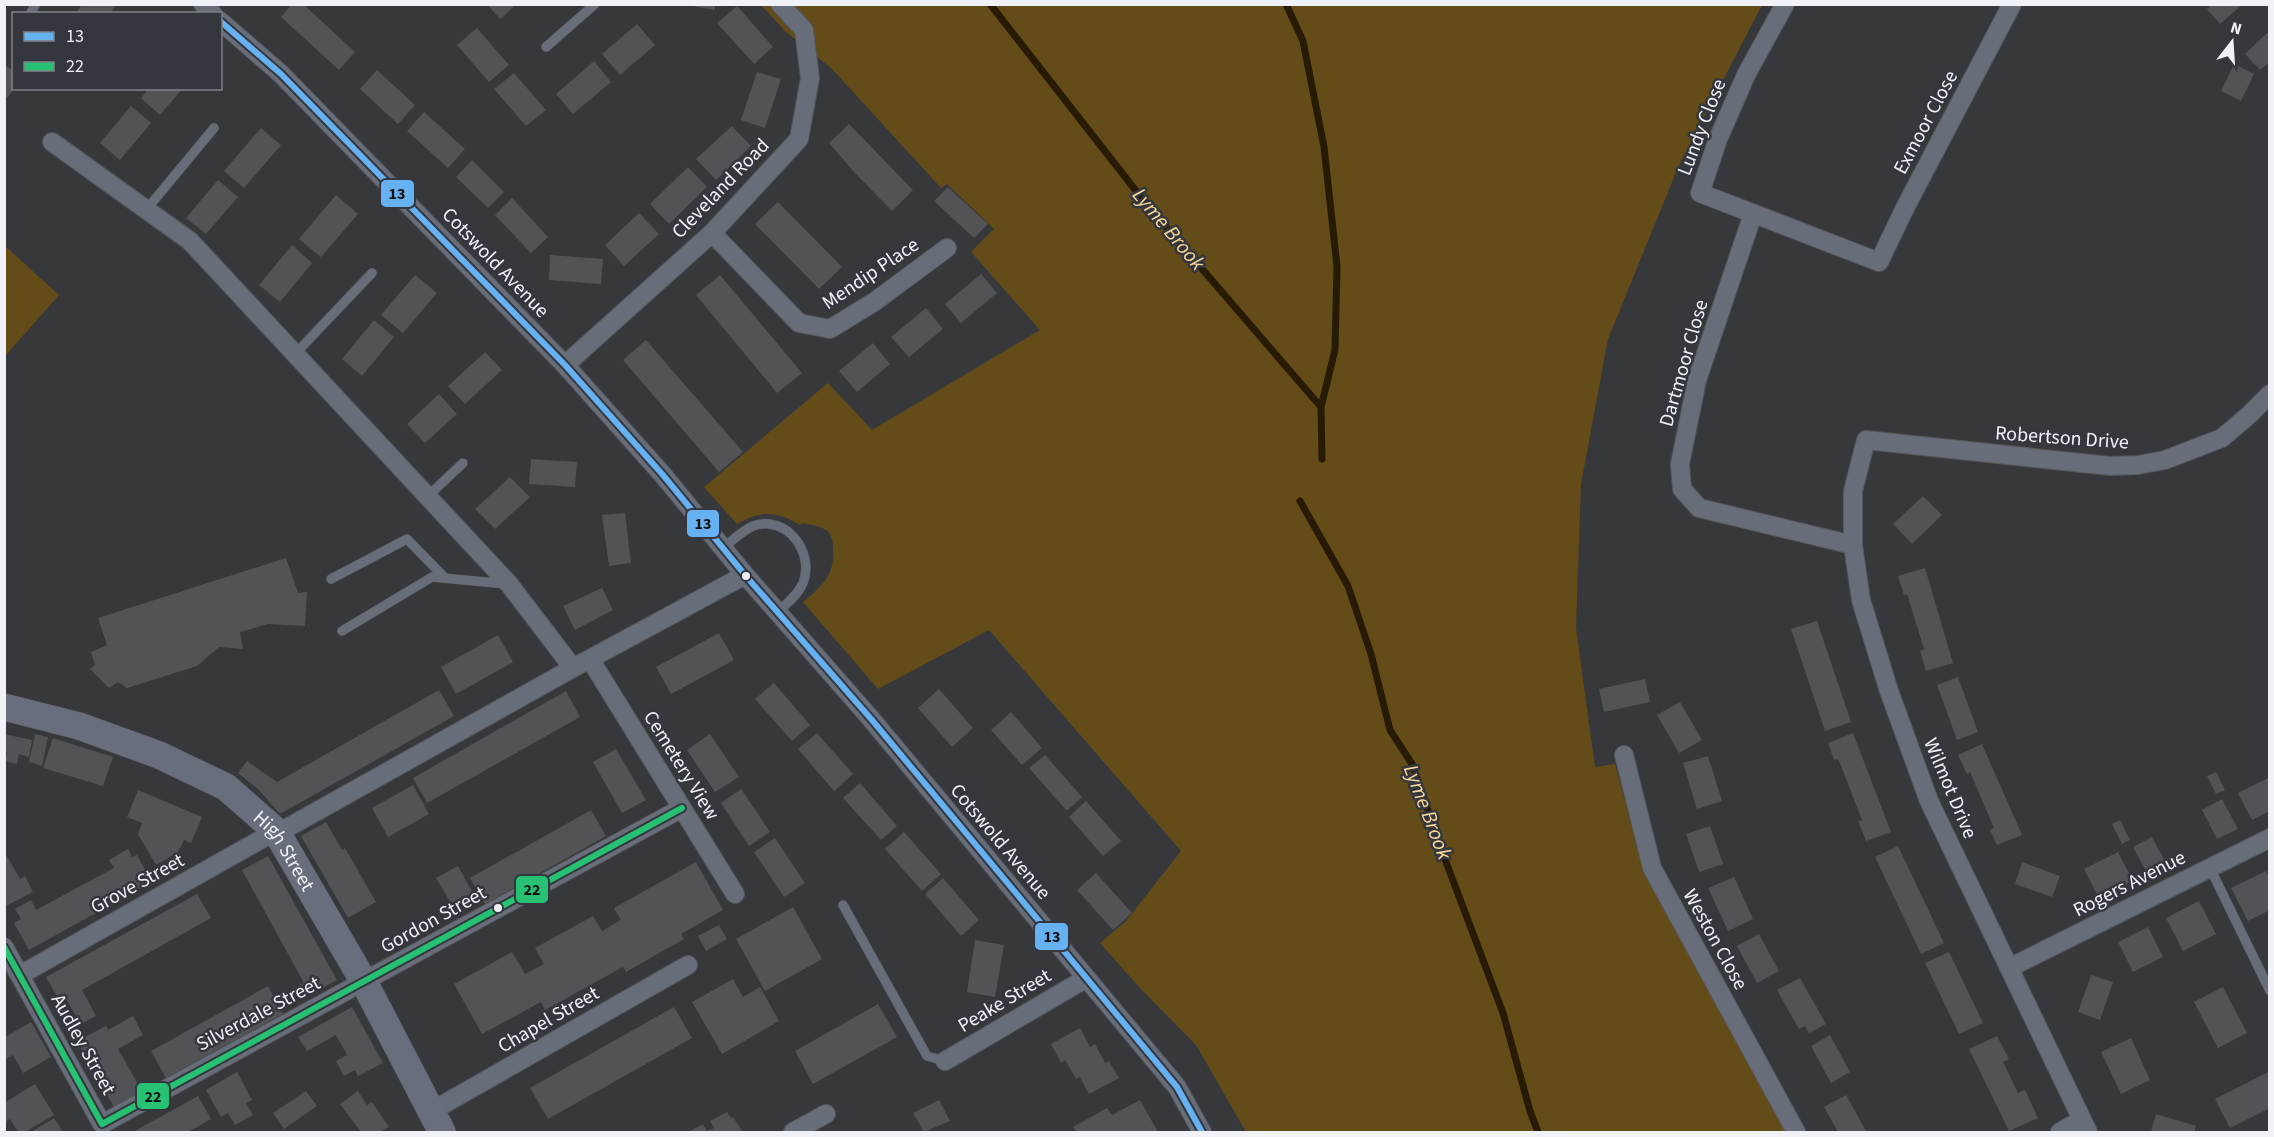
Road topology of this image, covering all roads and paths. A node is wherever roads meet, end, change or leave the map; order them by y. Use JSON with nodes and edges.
{"nodes":[{"id":1,"x":595,"y":4,"type":"edge"},
{"id":2,"x":780,"y":4,"type":"edge"},
{"id":3,"x":1785,"y":4,"type":"edge"},
{"id":4,"x":2012,"y":4,"type":"edge"},
{"id":5,"x":222,"y":23,"type":"edge"},
{"id":6,"x":546,"y":47,"type":"dead end"},
{"id":7,"x":214,"y":128,"type":"dead end"},
{"id":8,"x":52,"y":142,"type":"dead end"},
{"id":9,"x":146,"y":210,"type":"junction"},
{"id":10,"x":1753,"y":214,"type":"junction"},
{"id":11,"x":712,"y":233,"type":"junction"},
{"id":12,"x":947,"y":248,"type":"dead end"},
{"id":13,"x":1879,"y":262,"type":"joint"},
{"id":14,"x":372,"y":273,"type":"dead end"},
{"id":15,"x":295,"y":354,"type":"junction"},
{"id":16,"x":565,"y":365,"type":"junction"},
{"id":17,"x":2270,"y":394,"type":"edge"},
{"id":18,"x":1866,"y":440,"type":"joint"},
{"id":19,"x":464,"y":463,"type":"dead end"},
{"id":20,"x":428,"y":496,"type":"junction"},
{"id":21,"x":1853,"y":545,"type":"junction"},
{"id":22,"x":723,"y":548,"type":"junction"},
{"id":23,"x":745,"y":575,"type":"junction"},
{"id":24,"x":445,"y":578,"type":"junction"},
{"id":25,"x":331,"y":579,"type":"dead end"},
{"id":26,"x":509,"y":584,"type":"junction"},
{"id":27,"x":778,"y":612,"type":"junction"},
{"id":28,"x":342,"y":631,"type":"dead end"},
{"id":29,"x":590,"y":659,"type":"junction"},
{"id":30,"x":573,"y":668,"type":"junction"},
{"id":31,"x":4,"y":707,"type":"edge"},
{"id":32,"x":1624,"y":755,"type":"dead end"},
{"id":33,"x":682,"y":808,"type":"junction"},
{"id":34,"x":277,"y":832,"type":"junction"},
{"id":35,"x":2270,"y":838,"type":"edge"},
{"id":36,"x":2210,"y":868,"type":"junction"},
{"id":37,"x":735,"y":894,"type":"dead end"},
{"id":38,"x":843,"y":905,"type":"dead end"},
{"id":39,"x":4,"y":947,"type":"edge"},
{"id":40,"x":688,"y":965,"type":"dead end"},
{"id":41,"x":2009,"y":968,"type":"junction"},
{"id":42,"x":20,"y":975,"type":"junction"},
{"id":43,"x":1085,"y":979,"type":"junction"},
{"id":44,"x":364,"y":982,"type":"junction"},
{"id":45,"x":2270,"y":991,"type":"edge"},
{"id":46,"x":945,"y":1061,"type":"joint"},
{"id":47,"x":174,"y":1084,"type":"joint"},
{"id":48,"x":826,"y":1114,"type":"dead end"},
{"id":49,"x":436,"y":1122,"type":"edge"},
{"id":50,"x":2085,"y":1126,"type":"edge"},
{"id":51,"x":793,"y":1132,"type":"edge"},
{"id":52,"x":1202,"y":1132,"type":"edge"},
{"id":53,"x":1796,"y":1132,"type":"edge"},
{"id":54,"x":2060,"y":1132,"type":"edge"}],
"edges":[{"from":1,"to":6,"type":"lane"},
{"from":2,"to":11,"type":"street","name":"Cleveland Road"},
{"from":3,"to":10,"type":"street","name":"Lundy Close"},
{"from":4,"to":13,"type":"street","name":"Exmoor Close"},
{"from":5,"to":16,"type":"street","name":"Cotswold Avenue"},
{"from":7,"to":9,"type":"lane"},
{"from":8,"to":9,"type":"street"},
{"from":9,"to":15,"type":"street"},
{"from":10,"to":13,"type":"street","name":"Lundy Close"},
{"from":10,"to":21,"type":"street","name":"Dartmoor Close"},
{"from":11,"to":12,"type":"street","name":"Mendip Place"},
{"from":11,"to":16,"type":"street","name":"Cleveland Road"},
{"from":14,"to":15,"type":"lane"},
{"from":15,"to":20,"type":"street"},
{"from":16,"to":22,"type":"street","name":"Cotswold Avenue"},
{"from":17,"to":18,"type":"street","name":"Robertson Drive"},
{"from":18,"to":21,"type":"street","name":"Wilmot Drive"},
{"from":19,"to":20,"type":"lane"},
{"from":20,"to":26,"type":"street"},
{"from":21,"to":41,"type":"street","name":"Wilmot Drive"},
{"from":22,"to":23,"type":"street","name":"Cotswold Avenue"},
{"from":22,"to":27,"type":"lane"},
{"from":23,"to":27,"type":"street","name":"Cotswold Avenue"},
{"from":23,"to":29,"type":"street","name":"Grove Street"},
{"from":24,"to":25,"type":"lane"},
{"from":24,"to":26,"type":"lane"},
{"from":24,"to":28,"type":"lane"},
{"from":26,"to":30,"type":"street"},
{"from":27,"to":43,"type":"street","name":"Cotswold Avenue"},
{"from":29,"to":30,"type":"street","name":"Grove Street"},
{"from":29,"to":33,"type":"street","name":"Cemetery View"},
{"from":30,"to":34,"type":"street","name":"Grove Street"},
{"from":31,"to":34,"type":"main road","name":"High Street"},
{"from":32,"to":53,"type":"street","name":"Weston Close"},
{"from":33,"to":37,"type":"street","name":"Cemetery View"},
{"from":33,"to":44,"type":"street","name":"Gordon Street"},
{"from":34,"to":42,"type":"street","name":"Grove Street"},
{"from":34,"to":44,"type":"main road","name":"High Street"},
{"from":35,"to":36,"type":"street","name":"Rogers Avenue"},
{"from":36,"to":41,"type":"street","name":"Rogers Avenue"},
{"from":36,"to":45,"type":"lane"},
{"from":38,"to":46,"type":"lane"},
{"from":39,"to":42,"type":"street","name":"Audley Street"},
{"from":40,"to":49,"type":"street","name":"Chapel Street"},
{"from":41,"to":50,"type":"street","name":"Wilmot Drive"},
{"from":42,"to":47,"type":"street","name":"Audley Street"},
{"from":43,"to":46,"type":"street","name":"Peake Street"},
{"from":43,"to":52,"type":"street","name":"Cotswold Avenue"},
{"from":44,"to":47,"type":"street","name":"Silverdale Street"},
{"from":44,"to":49,"type":"main road","name":"High Street"},
{"from":48,"to":51,"type":"street"},
{"from":50,"to":54,"type":"street"}]}
